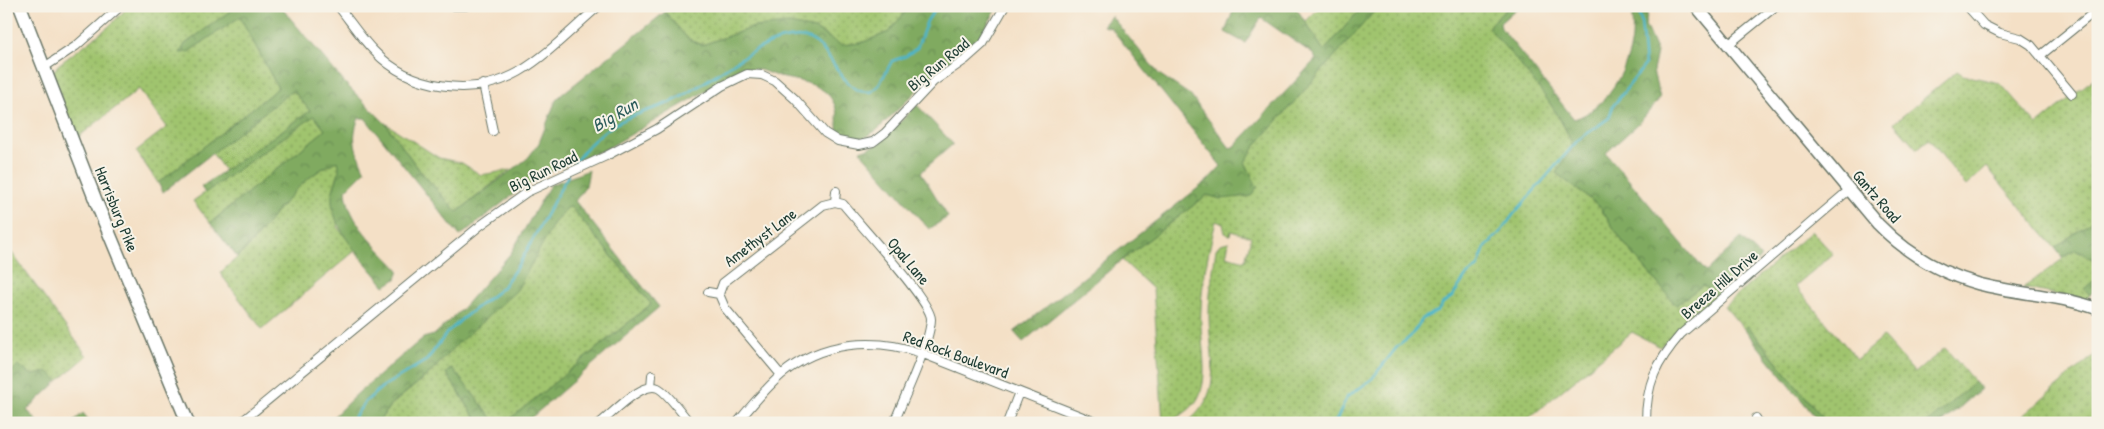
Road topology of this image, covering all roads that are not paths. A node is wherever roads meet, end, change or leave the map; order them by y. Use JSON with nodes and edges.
{"nodes":[{"id":1,"x":20,"y":6,"type":"edge"},
{"id":2,"x":121,"y":6,"type":"edge"},
{"id":3,"x":338,"y":6,"type":"edge"},
{"id":4,"x":454,"y":6,"type":"edge"},
{"id":5,"x":466,"y":6,"type":"edge"},
{"id":6,"x":599,"y":6,"type":"edge"},
{"id":7,"x":1004,"y":6,"type":"edge"},
{"id":8,"x":1696,"y":6,"type":"edge"},
{"id":9,"x":1776,"y":6,"type":"edge"},
{"id":10,"x":1967,"y":6,"type":"edge"},
{"id":11,"x":2098,"y":9,"type":"edge"},
{"id":12,"x":1728,"y":45,"type":"junction"},
{"id":13,"x":2040,"y":55,"type":"junction"},
{"id":14,"x":43,"y":68,"type":"junction"},
{"id":15,"x":483,"y":84,"type":"junction"},
{"id":16,"x":2072,"y":94,"type":"dead end"},
{"id":17,"x":493,"y":131,"type":"dead end"},
{"id":18,"x":1849,"y":190,"type":"junction"},
{"id":19,"x":836,"y":191,"type":"dead end"},
{"id":20,"x":835,"y":202,"type":"junction"},
{"id":21,"x":708,"y":292,"type":"dead end"},
{"id":22,"x":719,"y":294,"type":"junction"},
{"id":23,"x":2098,"y":309,"type":"edge"},
{"id":24,"x":922,"y":353,"type":"junction"},
{"id":25,"x":652,"y":375,"type":"dead end"},
{"id":26,"x":781,"y":375,"type":"junction"},
{"id":27,"x":651,"y":387,"type":"junction"},
{"id":28,"x":1019,"y":392,"type":"junction"},
{"id":29,"x":188,"y":423,"type":"edge"},
{"id":30,"x":240,"y":423,"type":"edge"},
{"id":31,"x":600,"y":423,"type":"edge"},
{"id":32,"x":690,"y":423,"type":"edge"},
{"id":33,"x":737,"y":423,"type":"edge"},
{"id":34,"x":894,"y":423,"type":"edge"},
{"id":35,"x":1006,"y":423,"type":"edge"},
{"id":36,"x":1098,"y":423,"type":"edge"},
{"id":37,"x":1646,"y":423,"type":"edge"}],
"edges":[{"from":1,"to":14,"type":"main road","name":"Harrisburg Pike"},
{"from":2,"to":14,"type":"street"},
{"from":3,"to":15,"type":"street"},
{"from":4,"to":5,"type":"street"},
{"from":6,"to":15,"type":"street"},
{"from":7,"to":30,"type":"street","name":"Big Run Road"},
{"from":8,"to":12,"type":"main road","name":"Gantz Road"},
{"from":9,"to":12,"type":"street"},
{"from":10,"to":13,"type":"street"},
{"from":11,"to":13,"type":"street"},
{"from":12,"to":18,"type":"main road","name":"Gantz Road"},
{"from":13,"to":16,"type":"street"},
{"from":14,"to":29,"type":"main road","name":"Harrisburg Pike"},
{"from":15,"to":17,"type":"street"},
{"from":18,"to":23,"type":"main road","name":"Gantz Road"},
{"from":18,"to":37,"type":"street","name":"Breeze Hill Drive"},
{"from":19,"to":20,"type":"street"},
{"from":20,"to":22,"type":"street","name":"Amethyst Lane"},
{"from":20,"to":24,"type":"street","name":"Opal Lane"},
{"from":21,"to":22,"type":"street"},
{"from":22,"to":26,"type":"street"},
{"from":24,"to":26,"type":"street","name":"Red Rock Boulevard"},
{"from":24,"to":28,"type":"street","name":"Red Rock Boulevard"},
{"from":24,"to":34,"type":"street","name":"Opal Lane"},
{"from":25,"to":27,"type":"street"},
{"from":26,"to":33,"type":"street","name":"Red Rock Boulevard"},
{"from":27,"to":31,"type":"street"},
{"from":27,"to":32,"type":"street"},
{"from":28,"to":35,"type":"street"},
{"from":28,"to":36,"type":"street","name":"Red Rock Boulevard"}]}
